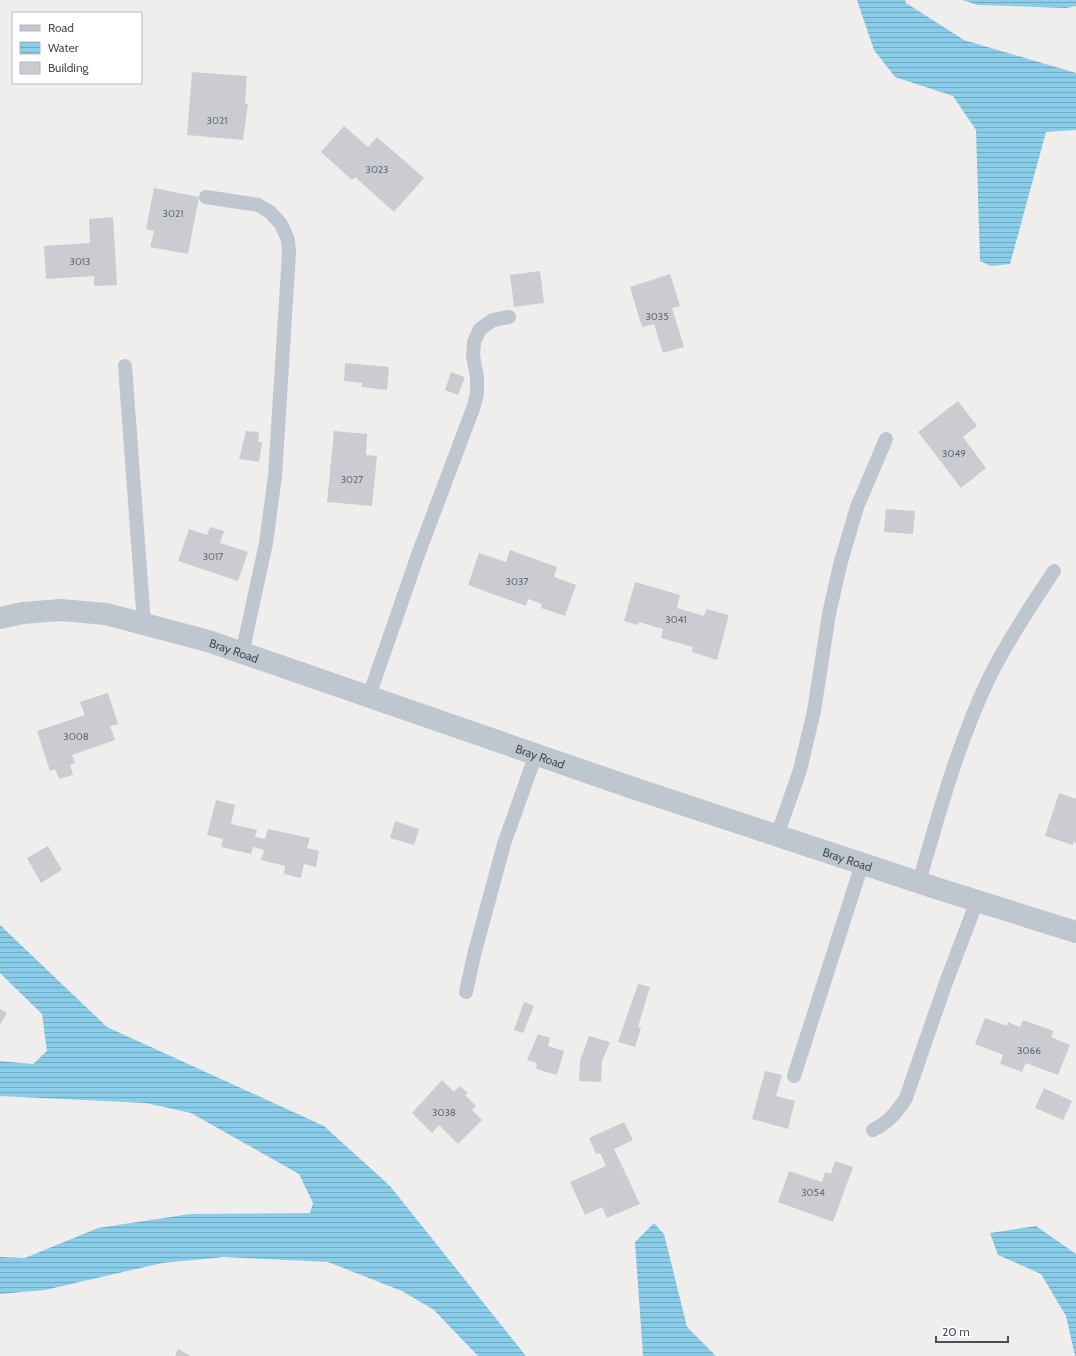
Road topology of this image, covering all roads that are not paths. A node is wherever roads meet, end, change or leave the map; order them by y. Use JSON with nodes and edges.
{"nodes":[{"id":1,"x":206,"y":197,"type":"dead end"},
{"id":2,"x":509,"y":317,"type":"dead end"},
{"id":3,"x":125,"y":366,"type":"dead end"},
{"id":4,"x":886,"y":439,"type":"dead end"},
{"id":5,"x":1054,"y":571,"type":"dead end"},
{"id":6,"x":0,"y":618,"type":"edge"},
{"id":7,"x":144,"y":624,"type":"junction"},
{"id":8,"x":242,"y":654,"type":"junction"},
{"id":9,"x":369,"y":696,"type":"junction"},
{"id":10,"x":536,"y":754,"type":"junction"},
{"id":11,"x":777,"y":836,"type":"junction"},
{"id":12,"x":862,"y":864,"type":"junction"},
{"id":13,"x":919,"y":882,"type":"junction"},
{"id":14,"x":977,"y":901,"type":"junction"},
{"id":15,"x":1076,"y":932,"type":"edge"},
{"id":16,"x":466,"y":992,"type":"dead end"},
{"id":17,"x":794,"y":1076,"type":"dead end"},
{"id":18,"x":873,"y":1130,"type":"dead end"}],
"edges":[{"from":1,"to":8,"type":"lane"},
{"from":2,"to":9,"type":"lane"},
{"from":3,"to":7,"type":"lane"},
{"from":4,"to":11,"type":"lane"},
{"from":5,"to":13,"type":"lane"},
{"from":6,"to":7,"type":"street","name":"Bray Road"},
{"from":7,"to":8,"type":"street","name":"Bray Road"},
{"from":8,"to":9,"type":"street","name":"Bray Road"},
{"from":9,"to":10,"type":"street","name":"Bray Road"},
{"from":10,"to":11,"type":"street","name":"Bray Road"},
{"from":10,"to":16,"type":"lane"},
{"from":11,"to":12,"type":"street","name":"Bray Road"},
{"from":12,"to":13,"type":"street","name":"Bray Road"},
{"from":12,"to":17,"type":"lane"},
{"from":13,"to":14,"type":"street","name":"Bray Road"},
{"from":14,"to":15,"type":"street","name":"Bray Road"},
{"from":14,"to":18,"type":"lane"}]}
